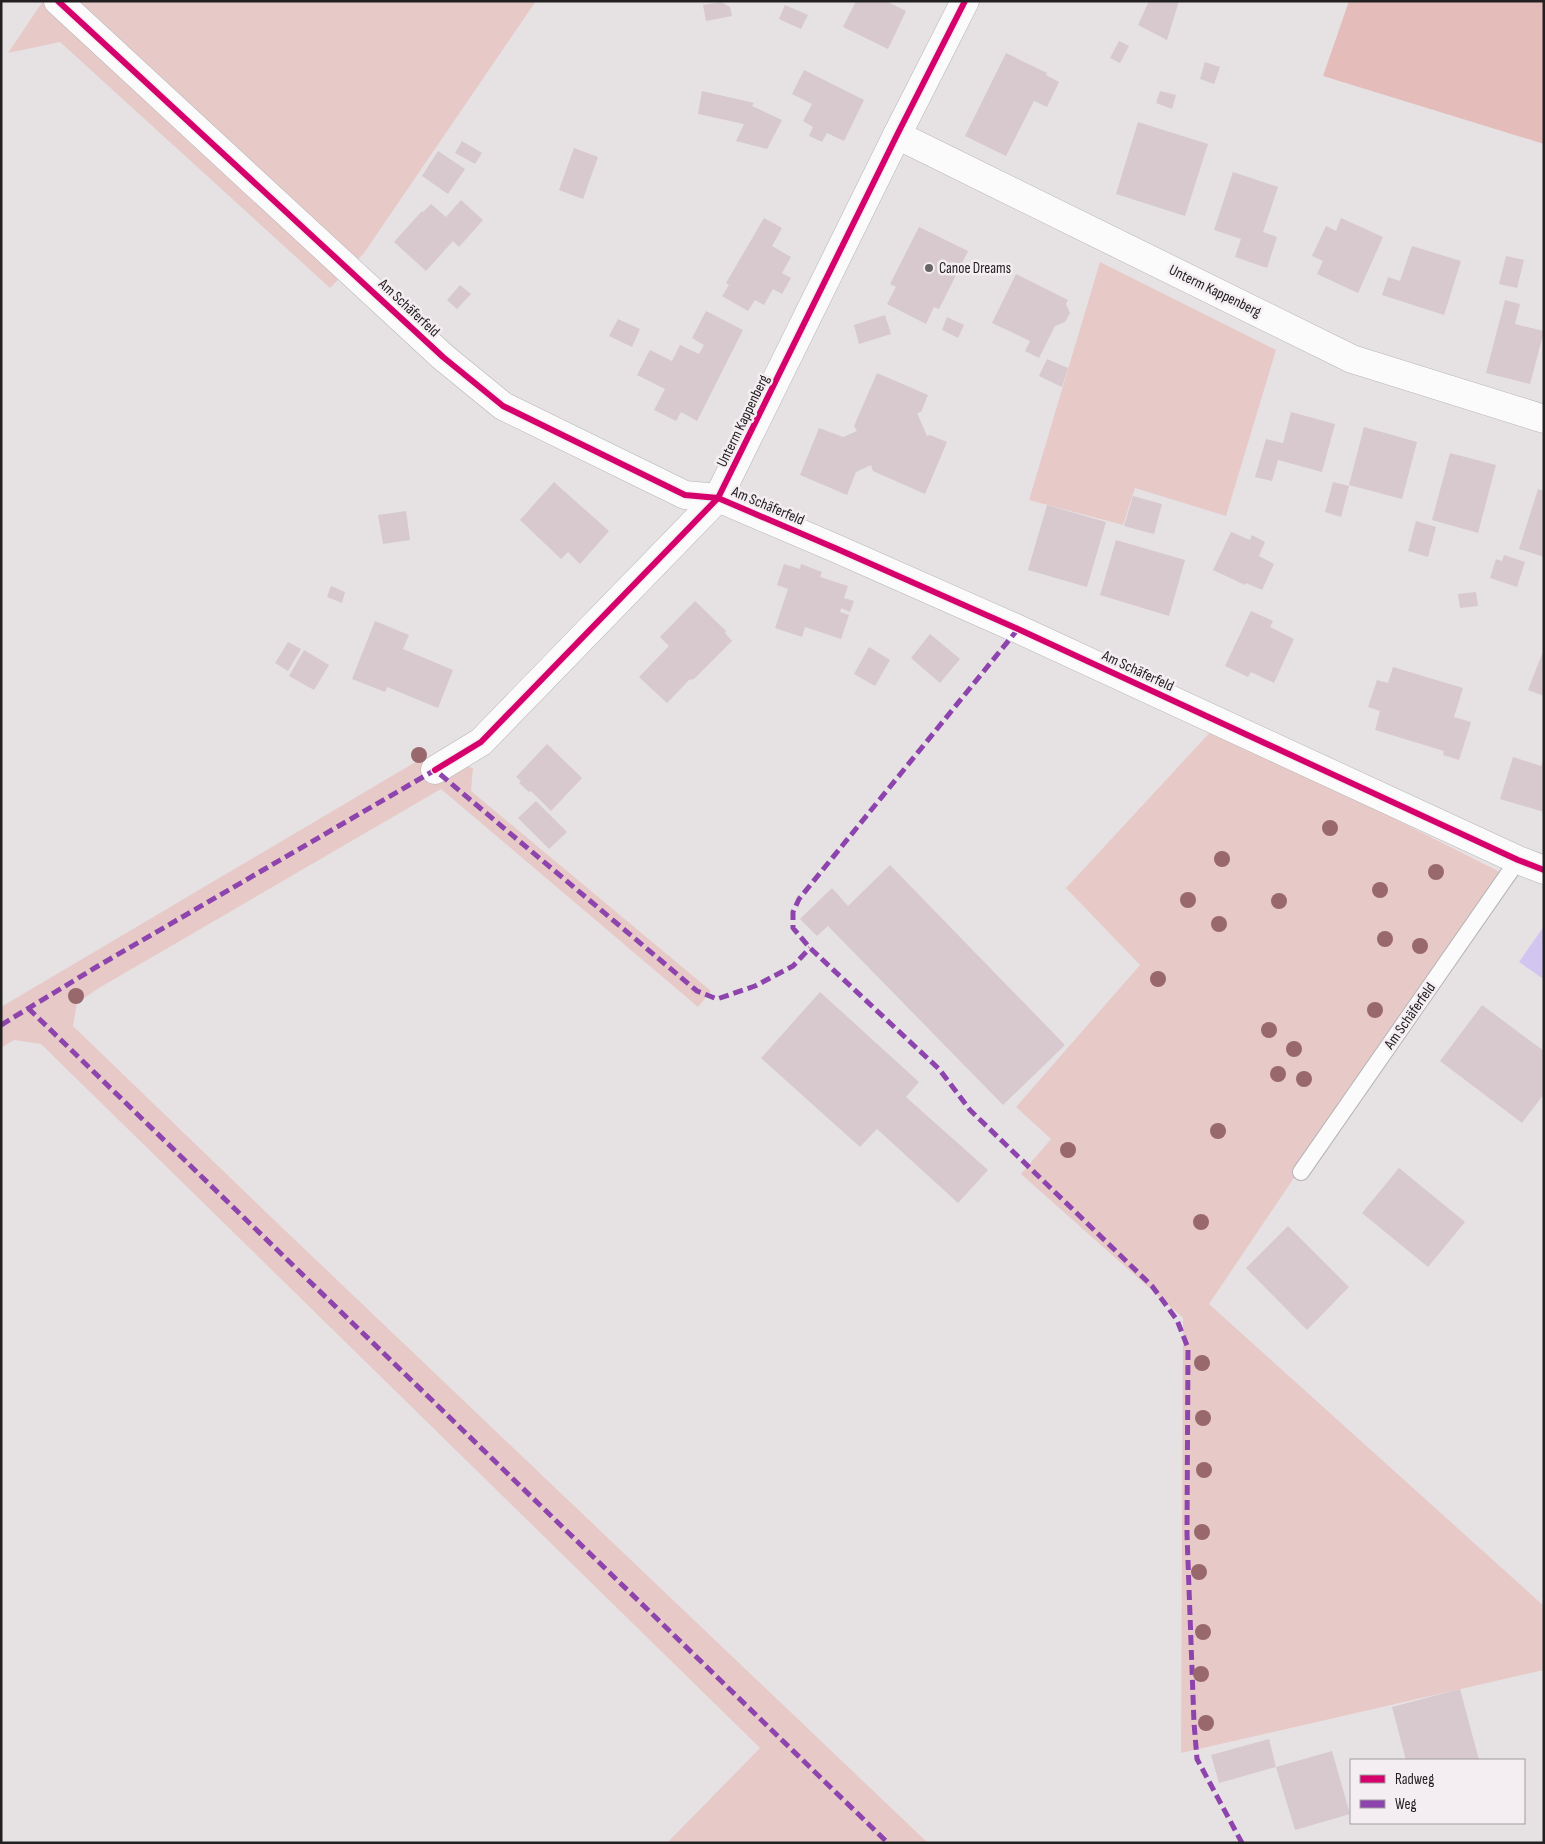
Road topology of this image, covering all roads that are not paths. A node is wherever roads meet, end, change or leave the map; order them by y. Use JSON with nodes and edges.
{"nodes":[{"id":1,"x":58,"y":1,"type":"edge"},
{"id":2,"x":965,"y":1,"type":"edge"},
{"id":3,"x":897,"y":134,"type":"junction"},
{"id":4,"x":1544,"y":419,"type":"edge"},
{"id":5,"x":718,"y":498,"type":"junction"},
{"id":6,"x":435,"y":770,"type":"dead end"},
{"id":7,"x":1518,"y":860,"type":"junction"},
{"id":8,"x":1544,"y":870,"type":"edge"},
{"id":9,"x":1301,"y":1172,"type":"dead end"}],
"edges":[{"from":1,"to":5,"type":"street","name":"Am Schäferfeld"},
{"from":2,"to":3,"type":"street","name":"Unterm Kappenberg"},
{"from":3,"to":4,"type":"street","name":"Unterm Kappenberg"},
{"from":3,"to":5,"type":"street","name":"Unterm Kappenberg"},
{"from":5,"to":6,"type":"street","name":"Unterm Kappenberg"},
{"from":5,"to":7,"type":"street","name":"Am Schäferfeld"},
{"from":7,"to":8,"type":"street","name":"Am Schäferfeld"},
{"from":7,"to":9,"type":"lane","name":"Am Schäferfeld"}]}
